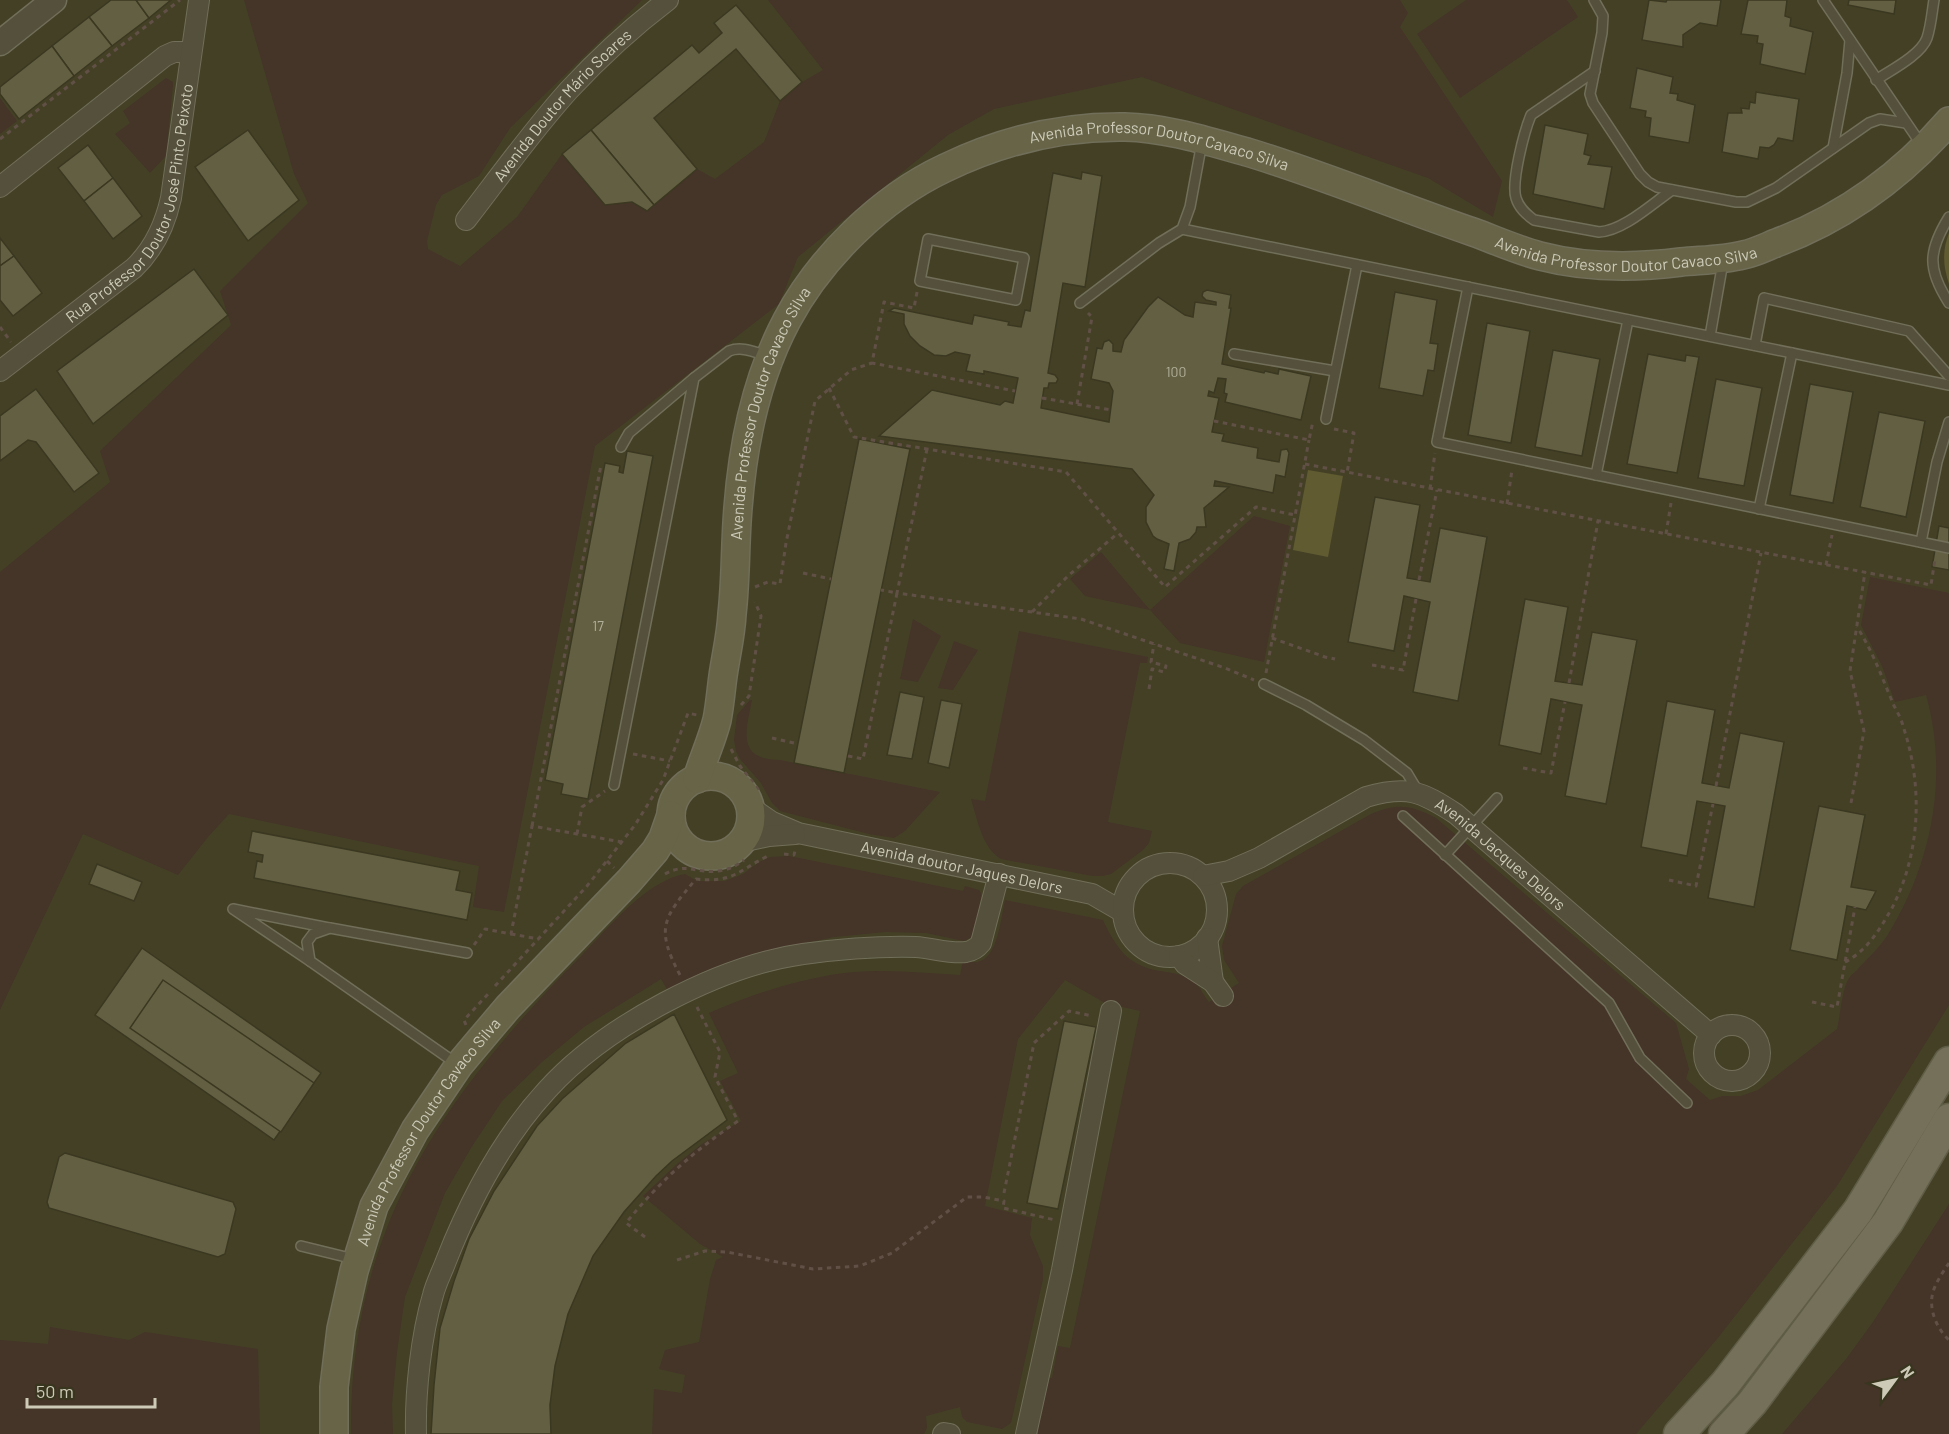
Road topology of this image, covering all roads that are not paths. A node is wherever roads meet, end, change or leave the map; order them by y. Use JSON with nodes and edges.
{"nodes":[{"id":1,"x":54,"y":0,"type":"edge"},
{"id":2,"x":199,"y":0,"type":"edge"},
{"id":3,"x":668,"y":0,"type":"edge"},
{"id":4,"x":1607,"y":0,"type":"edge"},
{"id":5,"x":1823,"y":0,"type":"edge"},
{"id":6,"x":1934,"y":0,"type":"edge"},
{"id":7,"x":1596,"y":3,"type":"edge"},
{"id":8,"x":1850,"y":40,"type":"junction"},
{"id":9,"x":0,"y":43,"type":"edge"},
{"id":10,"x":191,"y":52,"type":"junction"},
{"id":11,"x":1595,"y":71,"type":"junction"},
{"id":12,"x":1876,"y":80,"type":"junction"},
{"id":13,"x":1949,"y":121,"type":"edge"},
{"id":14,"x":1906,"y":123,"type":"junction"},
{"id":15,"x":1203,"y":139,"type":"junction"},
{"id":16,"x":1833,"y":148,"type":"junction"},
{"id":17,"x":1924,"y":149,"type":"junction"},
{"id":18,"x":0,"y":187,"type":"edge"},
{"id":19,"x":1672,"y":190,"type":"junction"},
{"id":20,"x":1949,"y":217,"type":"edge"},
{"id":21,"x":466,"y":220,"type":"dead end"},
{"id":22,"x":1182,"y":229,"type":"junction"},
{"id":23,"x":1724,"y":257,"type":"junction"},
{"id":24,"x":1357,"y":265,"type":"junction"},
{"id":25,"x":920,"y":281,"type":"joint"},
{"id":26,"x":1468,"y":287,"type":"junction"},
{"id":27,"x":1080,"y":303,"type":"road end"},
{"id":28,"x":1949,"y":303,"type":"edge"},
{"id":29,"x":1628,"y":320,"type":"junction"},
{"id":30,"x":1710,"y":336,"type":"junction"},
{"id":31,"x":1755,"y":345,"type":"junction"},
{"id":32,"x":1792,"y":353,"type":"junction"},
{"id":33,"x":1234,"y":354,"type":"dead end"},
{"id":34,"x":770,"y":356,"type":"junction"},
{"id":35,"x":1335,"y":371,"type":"junction"},
{"id":36,"x":0,"y":372,"type":"edge"},
{"id":37,"x":1949,"y":375,"type":"edge"},
{"id":38,"x":694,"y":378,"type":"junction"},
{"id":39,"x":1949,"y":385,"type":"edge"},
{"id":40,"x":1326,"y":419,"type":"dead end"},
{"id":41,"x":1949,"y":422,"type":"edge"},
{"id":42,"x":621,"y":447,"type":"dead end"},
{"id":43,"x":1937,"y":462,"type":"junction"},
{"id":44,"x":1949,"y":464,"type":"edge"},
{"id":45,"x":1596,"y":475,"type":"junction"},
{"id":46,"x":1758,"y":508,"type":"junction"},
{"id":47,"x":1921,"y":542,"type":"junction"},
{"id":48,"x":1949,"y":548,"type":"edge"},
{"id":49,"x":1264,"y":684,"type":"road end"},
{"id":50,"x":717,"y":720,"type":"junction"},
{"id":51,"x":698,"y":779,"type":"junction"},
{"id":52,"x":732,"y":783,"type":"junction"},
{"id":53,"x":614,"y":785,"type":"road end"},
{"id":54,"x":1420,"y":794,"type":"junction"},
{"id":55,"x":1497,"y":798,"type":"dead end"},
{"id":56,"x":756,"y":802,"type":"junction"},
{"id":57,"x":671,"y":815,"type":"junction"},
{"id":58,"x":1403,"y":816,"type":"dead end"},
{"id":59,"x":1470,"y":827,"type":"junction"},
{"id":60,"x":798,"y":833,"type":"junction"},
{"id":61,"x":744,"y":851,"type":"junction"},
{"id":62,"x":698,"y":854,"type":"junction"},
{"id":63,"x":1445,"y":855,"type":"junction"},
{"id":64,"x":1259,"y":858,"type":"junction"},
{"id":65,"x":999,"y":874,"type":"junction"},
{"id":66,"x":1203,"y":876,"type":"junction"},
{"id":67,"x":629,"y":881,"type":"junction"},
{"id":68,"x":1130,"y":885,"type":"junction"},
{"id":69,"x":1092,"y":894,"type":"junction"},
{"id":70,"x":1216,"y":901,"type":"junction"},
{"id":71,"x":1123,"y":912,"type":"junction"},
{"id":72,"x":330,"y":928,"type":"junction"},
{"id":73,"x":1207,"y":938,"type":"junction"},
{"id":74,"x":467,"y":953,"type":"road end"},
{"id":75,"x":1179,"y":956,"type":"junction"},
{"id":76,"x":310,"y":961,"type":"junction"},
{"id":77,"x":1110,"y":1016,"type":"road end"},
{"id":78,"x":1711,"y":1035,"type":"dead end"},
{"id":79,"x":1949,"y":1062,"type":"edge"},
{"id":80,"x":459,"y":1065,"type":"junction"},
{"id":81,"x":1687,"y":1103,"type":"dead end"},
{"id":82,"x":1949,"y":1119,"type":"edge"},
{"id":83,"x":301,"y":1246,"type":"dead end"},
{"id":84,"x":358,"y":1260,"type":"junction"},
{"id":85,"x":334,"y":1434,"type":"edge"},
{"id":86,"x":416,"y":1434,"type":"edge"},
{"id":87,"x":943,"y":1434,"type":"edge"},
{"id":88,"x":950,"y":1434,"type":"edge"},
{"id":89,"x":1026,"y":1434,"type":"edge"},
{"id":90,"x":1679,"y":1434,"type":"edge"},
{"id":91,"x":1724,"y":1434,"type":"edge"}],
"edges":[{"from":1,"to":9,"type":"street"},
{"from":2,"to":10,"type":"street","name":"Rua Professor Doutor José Pinto Peixoto"},
{"from":3,"to":21,"type":"street","name":"Avenida Doutor Mário Soares"},
{"from":4,"to":7,"type":"lane"},
{"from":5,"to":8,"type":"lane"},
{"from":6,"to":12,"type":"lane"},
{"from":7,"to":11,"type":"lane"},
{"from":8,"to":12,"type":"lane"},
{"from":8,"to":16,"type":"lane"},
{"from":10,"to":18,"type":"street"},
{"from":10,"to":36,"type":"street","name":"Rua Professor Doutor José Pinto Peixoto"},
{"from":11,"to":19,"type":"lane"},
{"from":11,"to":19,"type":"lane"},
{"from":12,"to":14,"type":"lane"},
{"from":13,"to":17,"type":"main road","name":"Avenida Professor Doutor Cavaco Silva"},
{"from":14,"to":16,"type":"lane"},
{"from":14,"to":17,"type":"lane"},
{"from":15,"to":22,"type":"lane"},
{"from":15,"to":23,"type":"main road","name":"Avenida Professor Doutor Cavaco Silva"},
{"from":15,"to":34,"type":"main road","name":"Avenida Professor Doutor Cavaco Silva"},
{"from":16,"to":19,"type":"lane"},
{"from":17,"to":23,"type":"main road","name":"Avenida Professor Doutor Cavaco Silva"},
{"from":20,"to":28,"type":"lane"},
{"from":22,"to":24,"type":"lane"},
{"from":22,"to":27,"type":"lane"},
{"from":23,"to":30,"type":"lane"},
{"from":24,"to":26,"type":"lane"},
{"from":24,"to":35,"type":"lane"},
{"from":25,"to":25,"type":"lane"},
{"from":26,"to":29,"type":"lane"},
{"from":26,"to":45,"type":"lane"},
{"from":29,"to":30,"type":"lane"},
{"from":29,"to":45,"type":"lane"},
{"from":30,"to":31,"type":"lane"},
{"from":31,"to":32,"type":"lane"},
{"from":31,"to":37,"type":"lane"},
{"from":32,"to":39,"type":"lane"},
{"from":32,"to":46,"type":"lane"},
{"from":33,"to":35,"type":"lane"},
{"from":34,"to":38,"type":"lane"},
{"from":34,"to":50,"type":"main road","name":"Avenida Professor Doutor Cavaco Silva"},
{"from":35,"to":40,"type":"lane"},
{"from":38,"to":42,"type":"lane"},
{"from":38,"to":53,"type":"lane"},
{"from":41,"to":43,"type":"lane"},
{"from":43,"to":44,"type":"lane"},
{"from":43,"to":47,"type":"lane"},
{"from":45,"to":46,"type":"lane"},
{"from":46,"to":47,"type":"lane"},
{"from":47,"to":48,"type":"lane"},
{"from":49,"to":54,"type":"lane"},
{"from":50,"to":51,"type":"main road","name":"Avenida Professor Doutor Cavaco Silva"},
{"from":50,"to":52,"type":"main road","name":"Avenida Professor Doutor Cavaco Silva"},
{"from":51,"to":52,"type":"main road"},
{"from":51,"to":57,"type":"main road"},
{"from":52,"to":56,"type":"main road"},
{"from":54,"to":59,"type":"street","name":"Avenida Jacques Delors"},
{"from":54,"to":64,"type":"street","name":"Avenida Jacques Delors"},
{"from":55,"to":59,"type":"lane"},
{"from":56,"to":60,"type":"street","name":"Avenida doutor Jaques Delors"},
{"from":56,"to":61,"type":"main road"},
{"from":57,"to":62,"type":"main road"},
{"from":57,"to":67,"type":"main road","name":"Avenida Professor Doutor Cavaco Silva"},
{"from":58,"to":63,"type":"lane"},
{"from":59,"to":63,"type":"lane"},
{"from":59,"to":78,"type":"street","name":"Avenida Jacques Delors"},
{"from":60,"to":61,"type":"street","name":"Avenida doutor Jaques Delors"},
{"from":60,"to":65,"type":"street","name":"Avenida doutor Jaques Delors"},
{"from":61,"to":62,"type":"main road"},
{"from":62,"to":67,"type":"main road","name":"Avenida Professor Doutor Cavaco Silva"},
{"from":63,"to":81,"type":"lane"},
{"from":64,"to":66,"type":"street","name":"Avenida Jacques Delors"},
{"from":64,"to":70,"type":"street","name":"Avenida Jacques Delors"},
{"from":65,"to":69,"type":"street","name":"Avenida doutor Jaques Delors"},
{"from":65,"to":86,"type":"street"},
{"from":66,"to":68,"type":"street"},
{"from":66,"to":70,"type":"street"},
{"from":67,"to":80,"type":"main road","name":"Avenida Professor Doutor Cavaco Silva"},
{"from":68,"to":69,"type":"street"},
{"from":68,"to":71,"type":"street"},
{"from":69,"to":71,"type":"street","name":"Avenida doutor Jaques Delors"},
{"from":70,"to":73,"type":"street"},
{"from":71,"to":75,"type":"street"},
{"from":72,"to":74,"type":"lane"},
{"from":72,"to":76,"type":"lane"},
{"from":72,"to":76,"type":"lane"},
{"from":73,"to":75,"type":"street"},
{"from":73,"to":75,"type":"street"},
{"from":76,"to":80,"type":"lane"},
{"from":77,"to":89,"type":"street"},
{"from":79,"to":90,"type":"main road"},
{"from":80,"to":84,"type":"main road","name":"Avenida Professor Doutor Cavaco Silva"},
{"from":82,"to":91,"type":"main road"},
{"from":83,"to":84,"type":"lane"},
{"from":84,"to":85,"type":"main road","name":"Avenida Professor Doutor Cavaco Silva"},
{"from":87,"to":88,"type":"street"}]}
